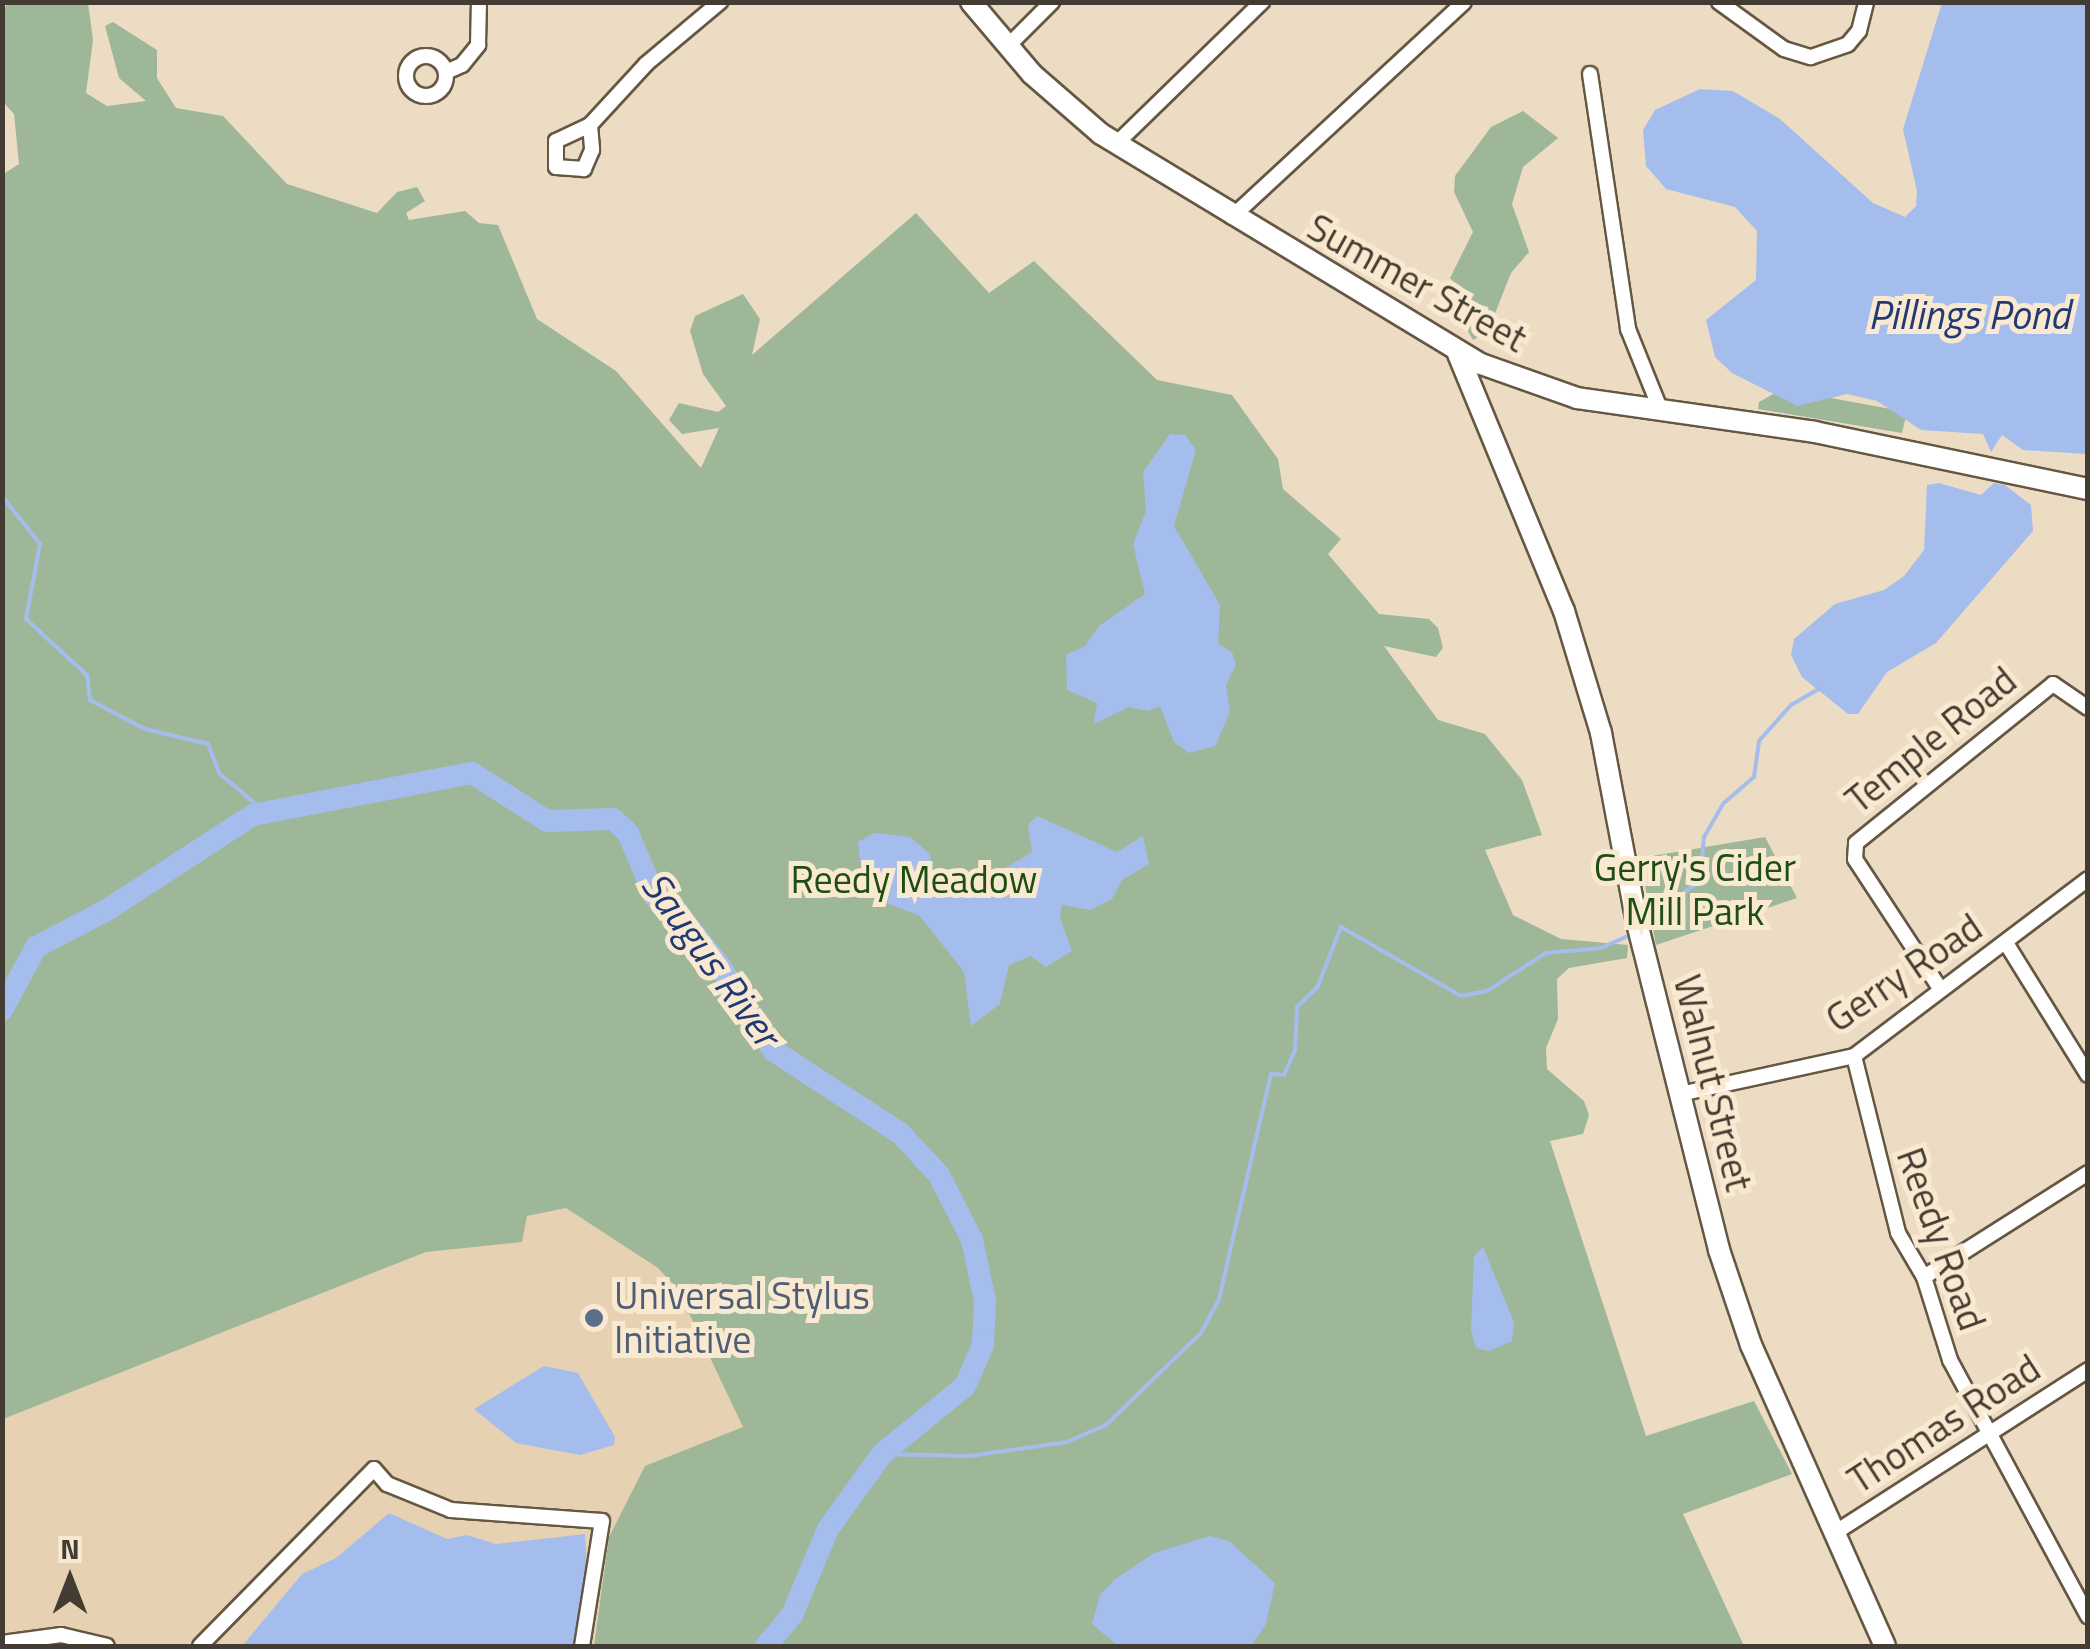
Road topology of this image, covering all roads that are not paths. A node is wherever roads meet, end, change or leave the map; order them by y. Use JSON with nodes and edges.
{"nodes":[{"id":1,"x":480,"y":2,"type":"edge"},
{"id":2,"x":720,"y":2,"type":"edge"},
{"id":3,"x":971,"y":2,"type":"edge"},
{"id":4,"x":1052,"y":2,"type":"edge"},
{"id":5,"x":1262,"y":2,"type":"edge"},
{"id":6,"x":1464,"y":2,"type":"edge"},
{"id":7,"x":1718,"y":2,"type":"edge"},
{"id":8,"x":1866,"y":2,"type":"edge"},
{"id":9,"x":1007,"y":47,"type":"junction"},
{"id":10,"x":446,"y":72,"type":"dead end"},
{"id":11,"x":1590,"y":74,"type":"dead end"},
{"id":12,"x":590,"y":124,"type":"dead end"},
{"id":13,"x":1116,"y":144,"type":"junction"},
{"id":14,"x":1232,"y":217,"type":"junction"},
{"id":15,"x":1458,"y":354,"type":"junction"},
{"id":16,"x":1661,"y":411,"type":"junction"},
{"id":17,"x":2088,"y":489,"type":"edge"},
{"id":18,"x":2088,"y":708,"type":"edge"},
{"id":19,"x":2088,"y":879,"type":"edge"},
{"id":20,"x":2006,"y":943,"type":"junction"},
{"id":21,"x":1939,"y":987,"type":"junction"},
{"id":22,"x":1854,"y":1056,"type":"junction"},
{"id":23,"x":2088,"y":1075,"type":"edge"},
{"id":24,"x":1680,"y":1094,"type":"junction"},
{"id":25,"x":2088,"y":1173,"type":"edge"},
{"id":26,"x":1924,"y":1277,"type":"junction"},
{"id":27,"x":2088,"y":1370,"type":"edge"},
{"id":28,"x":1992,"y":1432,"type":"junction"},
{"id":29,"x":1836,"y":1532,"type":"junction"},
{"id":30,"x":2088,"y":1616,"type":"edge"},
{"id":31,"x":2,"y":1643,"type":"edge"},
{"id":32,"x":107,"y":1646,"type":"edge"},
{"id":33,"x":200,"y":1646,"type":"edge"},
{"id":34,"x":582,"y":1646,"type":"edge"},
{"id":35,"x":1885,"y":1646,"type":"edge"}],
"edges":[{"from":1,"to":10,"type":"street"},
{"from":2,"to":12,"type":"street"},
{"from":3,"to":9,"type":"main road","name":"Summer Street"},
{"from":4,"to":9,"type":"street"},
{"from":5,"to":13,"type":"street"},
{"from":6,"to":14,"type":"street"},
{"from":7,"to":8,"type":"street"},
{"from":9,"to":13,"type":"main road","name":"Summer Street"},
{"from":11,"to":16,"type":"street"},
{"from":13,"to":14,"type":"main road","name":"Summer Street"},
{"from":14,"to":15,"type":"main road","name":"Summer Street"},
{"from":15,"to":16,"type":"main road","name":"Summer Street"},
{"from":15,"to":24,"type":"main road","name":"Walnut Street"},
{"from":16,"to":17,"type":"main road","name":"Summer Street"},
{"from":18,"to":21,"type":"street","name":"Temple Road"},
{"from":19,"to":20,"type":"street","name":"Gerry Road"},
{"from":20,"to":21,"type":"street","name":"Gerry Road"},
{"from":20,"to":23,"type":"street"},
{"from":21,"to":22,"type":"street","name":"Gerry Road"},
{"from":22,"to":24,"type":"street","name":"Gerry Road"},
{"from":22,"to":26,"type":"street","name":"Reedy Road"},
{"from":24,"to":29,"type":"main road","name":"Walnut Street"},
{"from":25,"to":26,"type":"street"},
{"from":26,"to":28,"type":"street","name":"Reedy Road"},
{"from":27,"to":28,"type":"street","name":"Thomas Road"},
{"from":28,"to":29,"type":"street","name":"Thomas Road"},
{"from":28,"to":30,"type":"street","name":"Reedy Road"},
{"from":29,"to":35,"type":"main road","name":"Walnut Street"},
{"from":31,"to":32,"type":"street"},
{"from":33,"to":34,"type":"street"}]}
